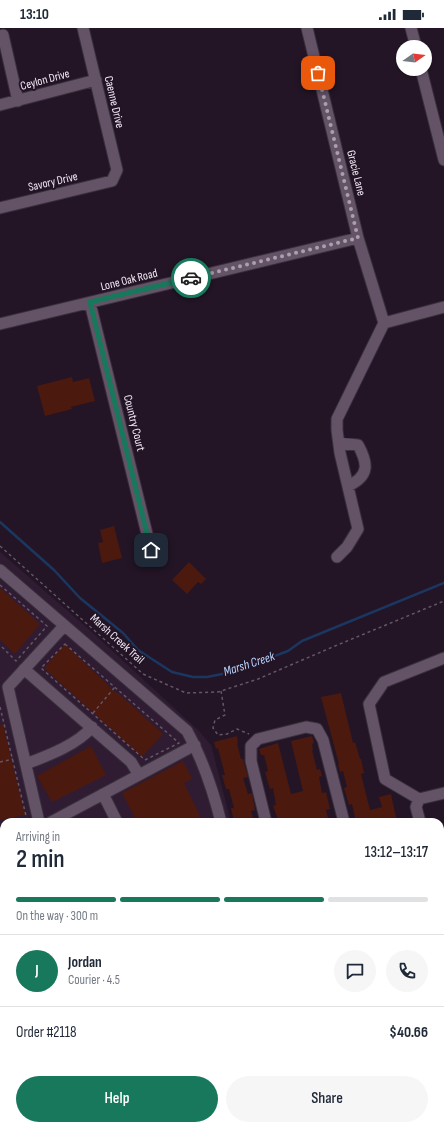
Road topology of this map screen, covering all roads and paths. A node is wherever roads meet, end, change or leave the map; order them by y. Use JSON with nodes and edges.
{"nodes":[{"id":1,"x":83,"y":28,"type":"edge"},
{"id":2,"x":307,"y":28,"type":"edge"},
{"id":3,"x":411,"y":28,"type":"edge"},
{"id":4,"x":3,"y":35,"type":"dead end"},
{"id":5,"x":414,"y":40,"type":"edge"},
{"id":6,"x":423,"y":76,"type":"edge"},
{"id":7,"x":96,"y":80,"type":"junction"},
{"id":8,"x":18,"y":101,"type":"junction"},
{"id":9,"x":0,"y":105,"type":"edge"},
{"id":10,"x":444,"y":160,"type":"edge"},
{"id":11,"x":112,"y":181,"type":"joint"},
{"id":12,"x":0,"y":208,"type":"edge"},
{"id":13,"x":358,"y":238,"type":"junction"},
{"id":14,"x":90,"y":302,"type":"junction"},
{"id":15,"x":444,"y":307,"type":"edge"},
{"id":16,"x":384,"y":323,"type":"junction"},
{"id":17,"x":0,"y":324,"type":"edge"},
{"id":18,"x":339,"y":443,"type":"junction"},
{"id":19,"x":348,"y":486,"type":"junction"},
{"id":20,"x":0,"y":546,"type":"edge"},
{"id":21,"x":151,"y":550,"type":"dead end"},
{"id":22,"x":336,"y":557,"type":"dead end"},
{"id":23,"x":0,"y":570,"type":"edge"},
{"id":24,"x":0,"y":585,"type":"edge"},
{"id":25,"x":444,"y":601,"type":"edge"},
{"id":26,"x":64,"y":626,"type":"junction"},
{"id":27,"x":0,"y":645,"type":"edge"},
{"id":28,"x":444,"y":658,"type":"edge"},
{"id":29,"x":24,"y":669,"type":"junction"},
{"id":30,"x":114,"y":687,"type":"junction"},
{"id":31,"x":221,"y":691,"type":"junction"},
{"id":32,"x":0,"y":706,"type":"edge"},
{"id":33,"x":92,"y":714,"type":"junction"},
{"id":34,"x":92,"y":727,"type":"junction"},
{"id":35,"x":258,"y":739,"type":"junction"},
{"id":36,"x":195,"y":745,"type":"junction"},
{"id":37,"x":13,"y":759,"type":"junction"},
{"id":38,"x":0,"y":762,"type":"edge"},
{"id":39,"x":26,"y":764,"type":"junction"},
{"id":40,"x":139,"y":775,"type":"junction"},
{"id":41,"x":444,"y":793,"type":"edge"},
{"id":42,"x":103,"y":794,"type":"junction"},
{"id":43,"x":419,"y":799,"type":"junction"},
{"id":44,"x":28,"y":818,"type":"edge"},
{"id":45,"x":38,"y":818,"type":"edge"},
{"id":46,"x":58,"y":818,"type":"edge"},
{"id":47,"x":115,"y":818,"type":"edge"},
{"id":48,"x":220,"y":818,"type":"edge"},
{"id":49,"x":265,"y":818,"type":"edge"},
{"id":50,"x":343,"y":818,"type":"edge"},
{"id":51,"x":419,"y":818,"type":"edge"}],
"edges":[{"from":1,"to":7,"type":"street","name":"Caenne Drive"},
{"from":2,"to":13,"type":"street","name":"Gracie Lane"},
{"from":3,"to":5,"type":"street"},
{"from":4,"to":8,"type":"street"},
{"from":6,"to":10,"type":"street"},
{"from":7,"to":8,"type":"street","name":"Ceylon Drive"},
{"from":7,"to":11,"type":"street","name":"Caenne Drive"},
{"from":8,"to":9,"type":"street","name":"Ceylon Drive"},
{"from":11,"to":12,"type":"street","name":"Savory Drive"},
{"from":13,"to":14,"type":"street","name":"Lone Oak Road"},
{"from":13,"to":16,"type":"street","name":"Gracie Lane"},
{"from":14,"to":17,"type":"street","name":"Lone Oak Road"},
{"from":14,"to":21,"type":"street","name":"Country Court"},
{"from":15,"to":16,"type":"street"},
{"from":16,"to":18,"type":"street"},
{"from":18,"to":19,"type":"street"},
{"from":18,"to":19,"type":"street"},
{"from":19,"to":22,"type":"street"},
{"from":20,"to":31,"type":"path","name":"Marsh Creek Trail"},
{"from":23,"to":26,"type":"street"},
{"from":24,"to":27,"type":"path"},
{"from":25,"to":31,"type":"path","name":"Marsh Creek Trail"},
{"from":26,"to":29,"type":"street"},
{"from":26,"to":36,"type":"street"},
{"from":28,"to":43,"type":"street"},
{"from":29,"to":34,"type":"street"},
{"from":29,"to":39,"type":"street"},
{"from":30,"to":33,"type":"path"},
{"from":30,"to":33,"type":"path"},
{"from":30,"to":33,"type":"path"},
{"from":31,"to":35,"type":"path"},
{"from":32,"to":37,"type":"path"},
{"from":34,"to":39,"type":"street"},
{"from":34,"to":40,"type":"street"},
{"from":35,"to":49,"type":"street"},
{"from":35,"to":50,"type":"street"},
{"from":36,"to":40,"type":"street"},
{"from":36,"to":48,"type":"street"},
{"from":37,"to":38,"type":"path"},
{"from":37,"to":44,"type":"path"},
{"from":39,"to":45,"type":"street"},
{"from":40,"to":42,"type":"street"},
{"from":41,"to":43,"type":"street"},
{"from":42,"to":46,"type":"street"},
{"from":42,"to":47,"type":"street"},
{"from":43,"to":51,"type":"street"}]}
